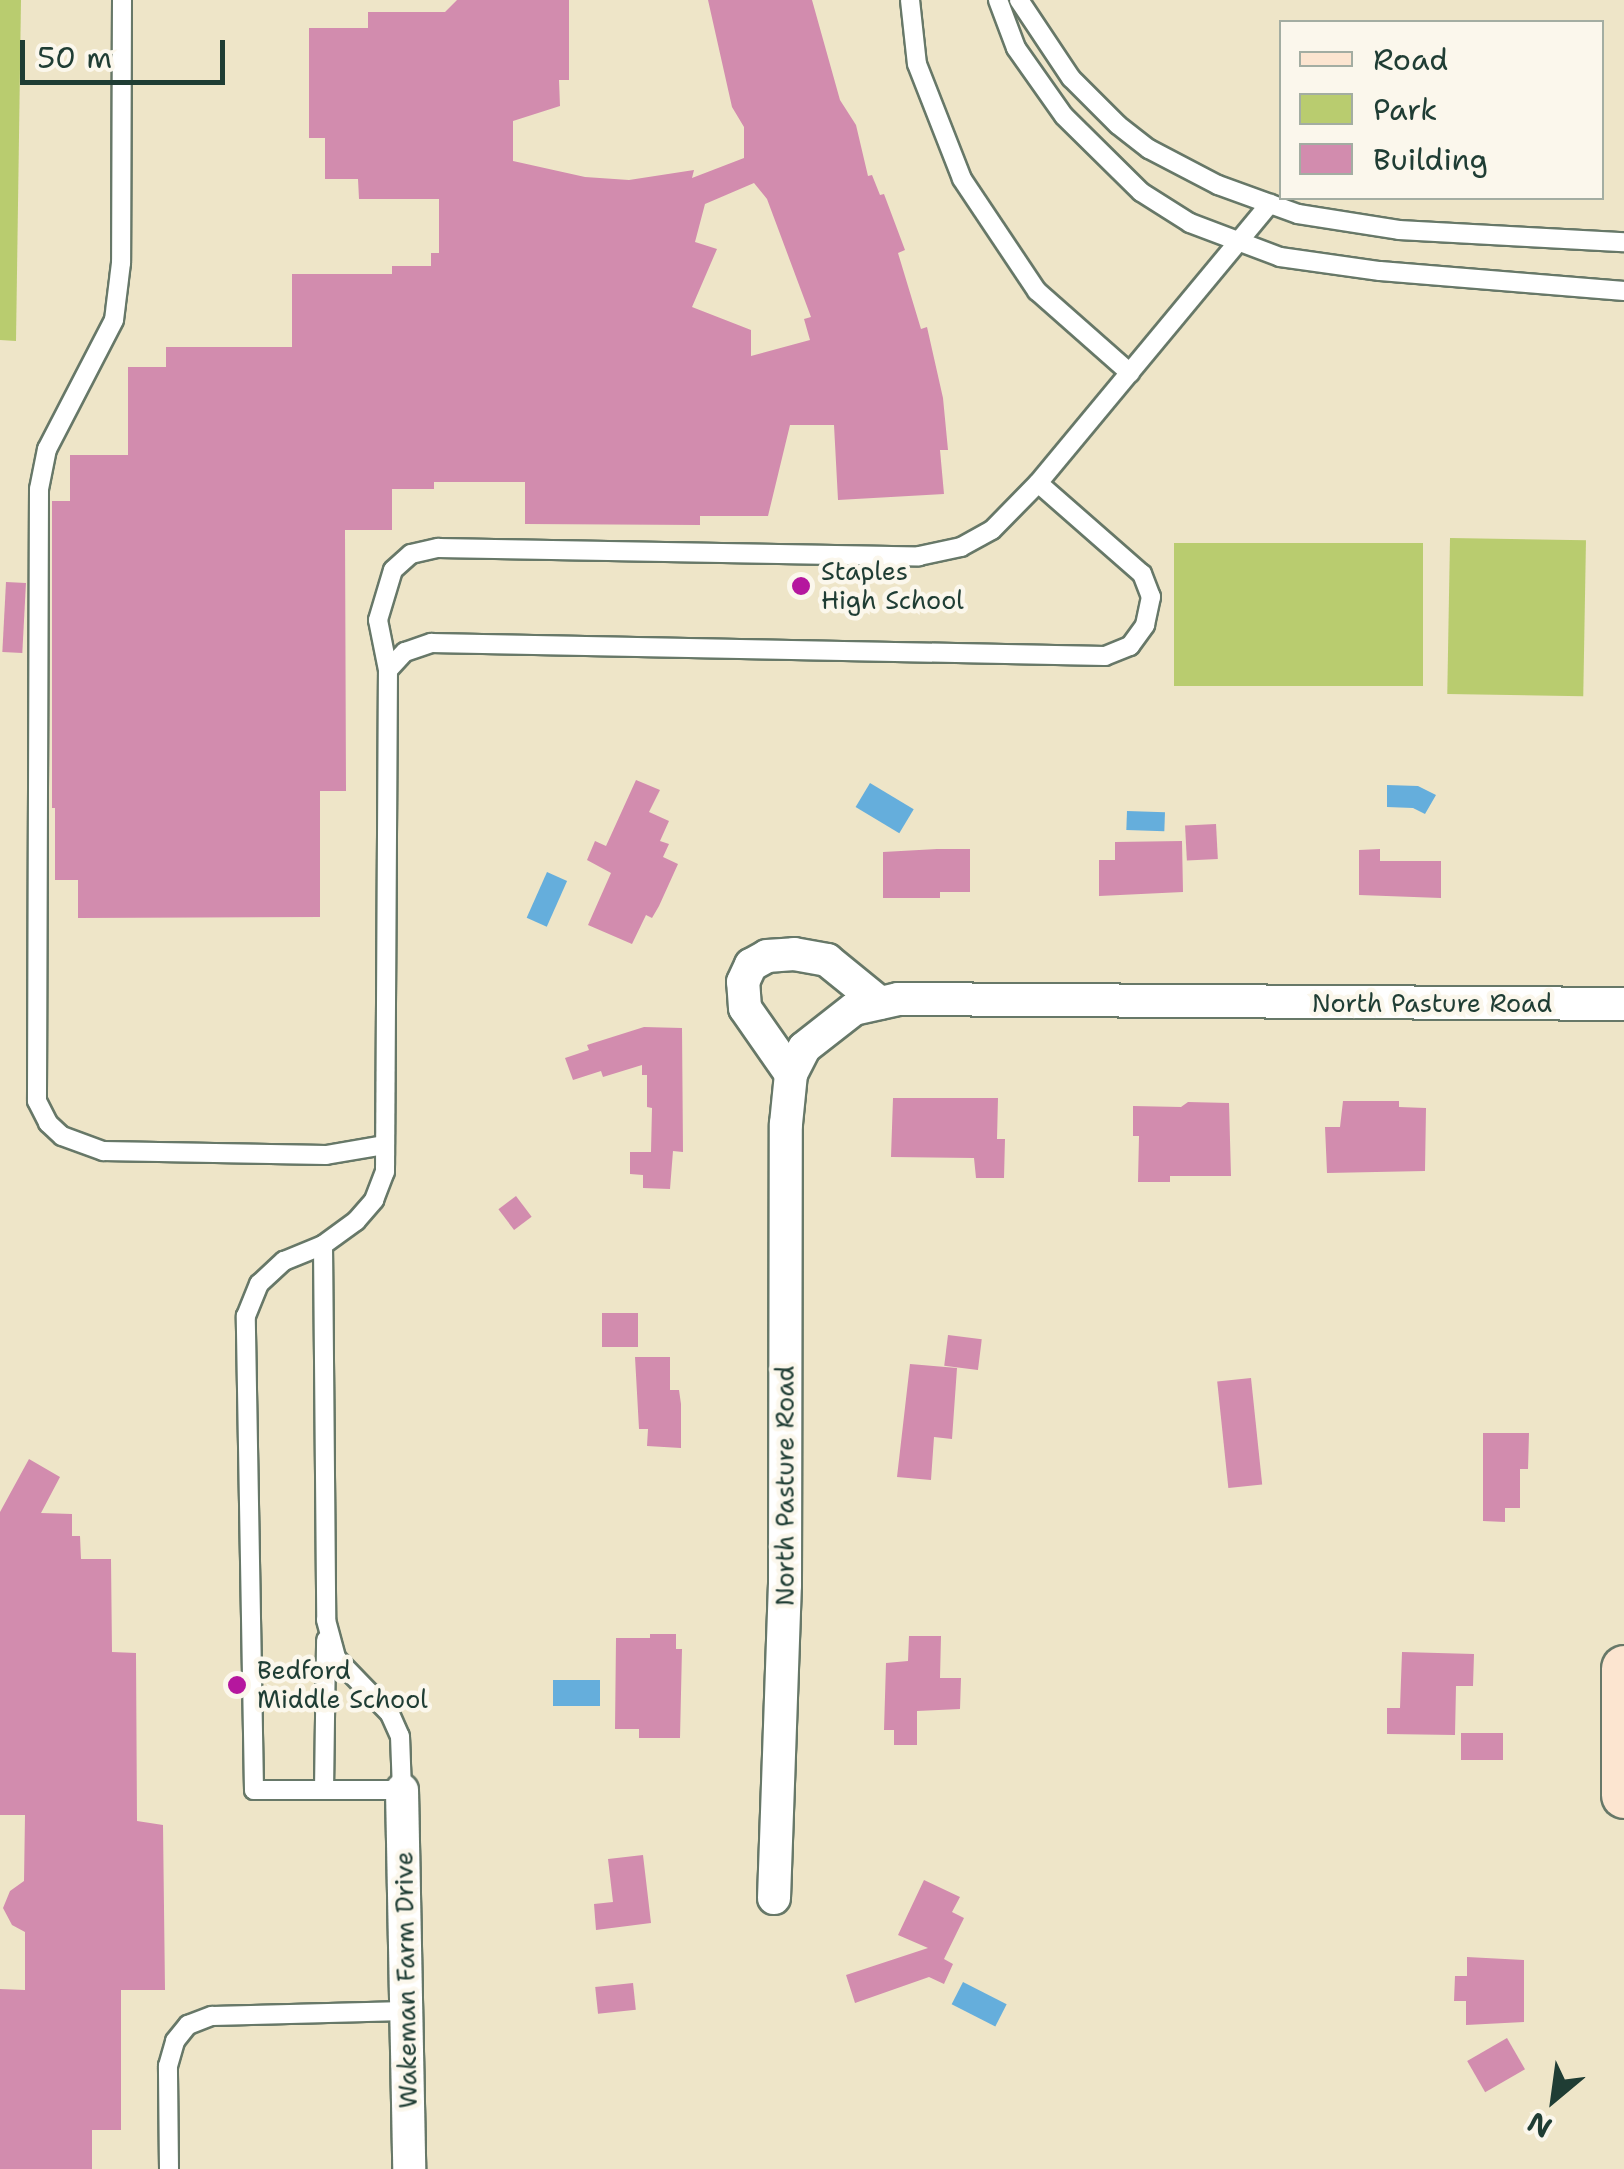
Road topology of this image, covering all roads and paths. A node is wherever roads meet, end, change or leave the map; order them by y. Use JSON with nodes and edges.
{"nodes":[{"id":1,"x":122,"y":0,"type":"edge"},
{"id":2,"x":910,"y":0,"type":"edge"},
{"id":3,"x":998,"y":0,"type":"edge"},
{"id":4,"x":1019,"y":0,"type":"edge"},
{"id":5,"x":1270,"y":204,"type":"junction"},
{"id":6,"x":1240,"y":242,"type":"junction"},
{"id":7,"x":1624,"y":242,"type":"edge"},
{"id":8,"x":1624,"y":291,"type":"edge"},
{"id":9,"x":1130,"y":373,"type":"junction"},
{"id":10,"x":1038,"y":483,"type":"junction"},
{"id":11,"x":388,"y":670,"type":"junction"},
{"id":12,"x":880,"y":1003,"type":"junction"},
{"id":13,"x":1624,"y":1004,"type":"edge"},
{"id":14,"x":792,"y":1074,"type":"junction"},
{"id":15,"x":385,"y":1145,"type":"junction"},
{"id":16,"x":323,"y":1245,"type":"junction"},
{"id":17,"x":326,"y":1620,"type":"junction"},
{"id":18,"x":1624,"y":1668,"type":"edge"},
{"id":19,"x":324,"y":1790,"type":"junction"},
{"id":20,"x":402,"y":1790,"type":"junction"},
{"id":21,"x":1624,"y":1795,"type":"edge"},
{"id":22,"x":774,"y":1898,"type":"dead end"},
{"id":23,"x":406,"y":2012,"type":"junction"},
{"id":24,"x":169,"y":2169,"type":"edge"},
{"id":25,"x":409,"y":2169,"type":"edge"}],
"edges":[{"from":1,"to":15,"type":"lane"},
{"from":2,"to":9,"type":"lane"},
{"from":3,"to":6,"type":"lane"},
{"from":4,"to":5,"type":"lane"},
{"from":5,"to":6,"type":"lane"},
{"from":5,"to":7,"type":"lane"},
{"from":6,"to":8,"type":"lane"},
{"from":6,"to":9,"type":"lane"},
{"from":9,"to":10,"type":"lane"},
{"from":10,"to":11,"type":"lane"},
{"from":10,"to":11,"type":"lane"},
{"from":11,"to":15,"type":"lane"},
{"from":12,"to":13,"type":"street","name":"North Pasture Road"},
{"from":12,"to":14,"type":"street","name":"North Pasture Road"},
{"from":12,"to":14,"type":"street"},
{"from":14,"to":22,"type":"street","name":"North Pasture Road"},
{"from":15,"to":16,"type":"lane"},
{"from":16,"to":17,"type":"lane"},
{"from":16,"to":19,"type":"lane"},
{"from":17,"to":19,"type":"lane"},
{"from":17,"to":20,"type":"lane"},
{"from":18,"to":21,"type":"street"},
{"from":19,"to":20,"type":"lane"},
{"from":20,"to":23,"type":"street","name":"Wakeman Farm Drive"},
{"from":23,"to":24,"type":"lane"},
{"from":23,"to":25,"type":"street","name":"Wakeman Farm Drive"}]}
